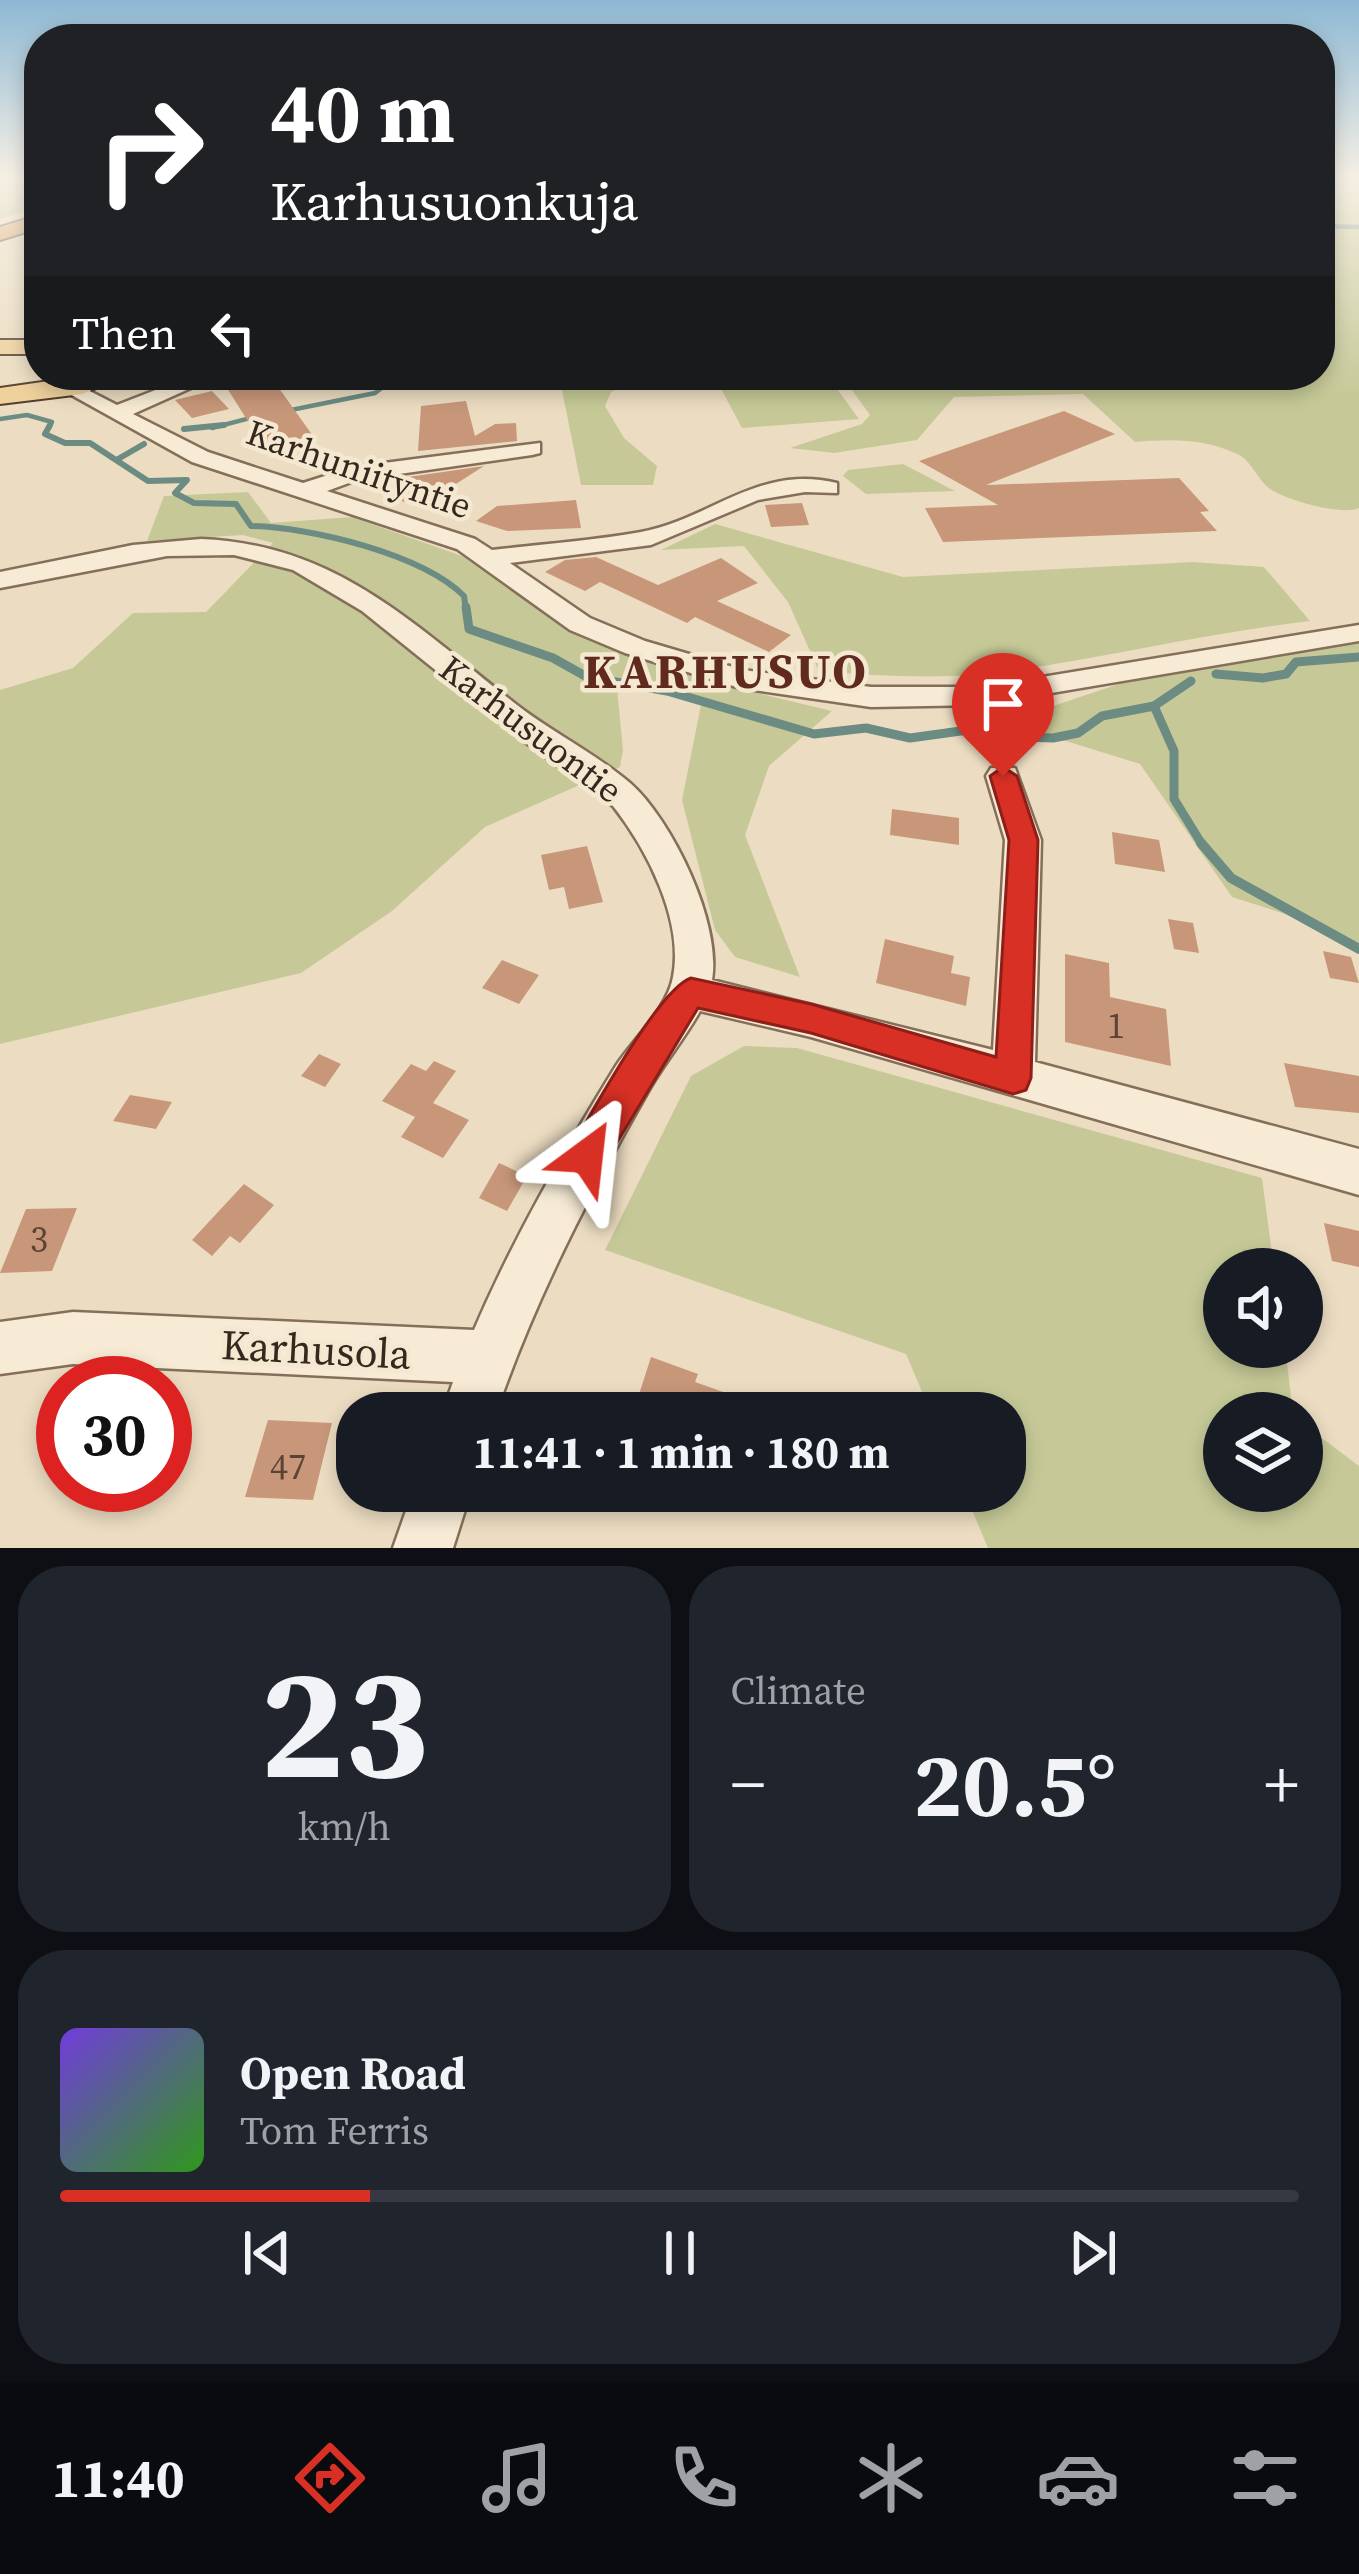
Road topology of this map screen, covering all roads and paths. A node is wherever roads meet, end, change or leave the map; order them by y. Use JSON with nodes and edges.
{"nodes":[{"id":1,"x":177,"y":390,"type":"edge"},
{"id":2,"x":109,"y":392,"type":"edge"},
{"id":3,"x":532,"y":448,"type":"dead end"},
{"id":4,"x":829,"y":488,"type":"dead end"},
{"id":5,"x":306,"y":490,"type":"junction"},
{"id":6,"x":491,"y":558,"type":"junction"},
{"id":7,"x":0,"y":580,"type":"edge"},
{"id":8,"x":1359,"y":632,"type":"edge"},
{"id":9,"x":1003,"y":776,"type":"dead end"},
{"id":10,"x":691,"y":992,"type":"junction"},
{"id":11,"x":1013,"y":1078,"type":"junction"},
{"id":12,"x":1359,"y":1172,"type":"edge"},
{"id":13,"x":0,"y":1348,"type":"edge"},
{"id":14,"x":488,"y":1357,"type":"junction"},
{"id":15,"x":476,"y":1392,"type":"edge"},
{"id":16,"x":435,"y":1512,"type":"edge"},
{"id":17,"x":422,"y":1548,"type":"edge"}],
"edges":[{"from":1,"to":2,"type":"street"},
{"from":2,"to":5,"type":"street","name":"Karhuniityntie"},
{"from":3,"to":5,"type":"street"},
{"from":4,"to":6,"type":"street"},
{"from":5,"to":6,"type":"street","name":"Karhuniityntie"},
{"from":6,"to":8,"type":"street","name":"Karhuniityntie"},
{"from":7,"to":10,"type":"street","name":"Karhusuontie"},
{"from":9,"to":11,"type":"street"},
{"from":10,"to":11,"type":"street"},
{"from":10,"to":14,"type":"street"},
{"from":11,"to":12,"type":"street"},
{"from":13,"to":14,"type":"street","name":"Karhusola"},
{"from":14,"to":15,"type":"street"},
{"from":16,"to":17,"type":"street"}]}
